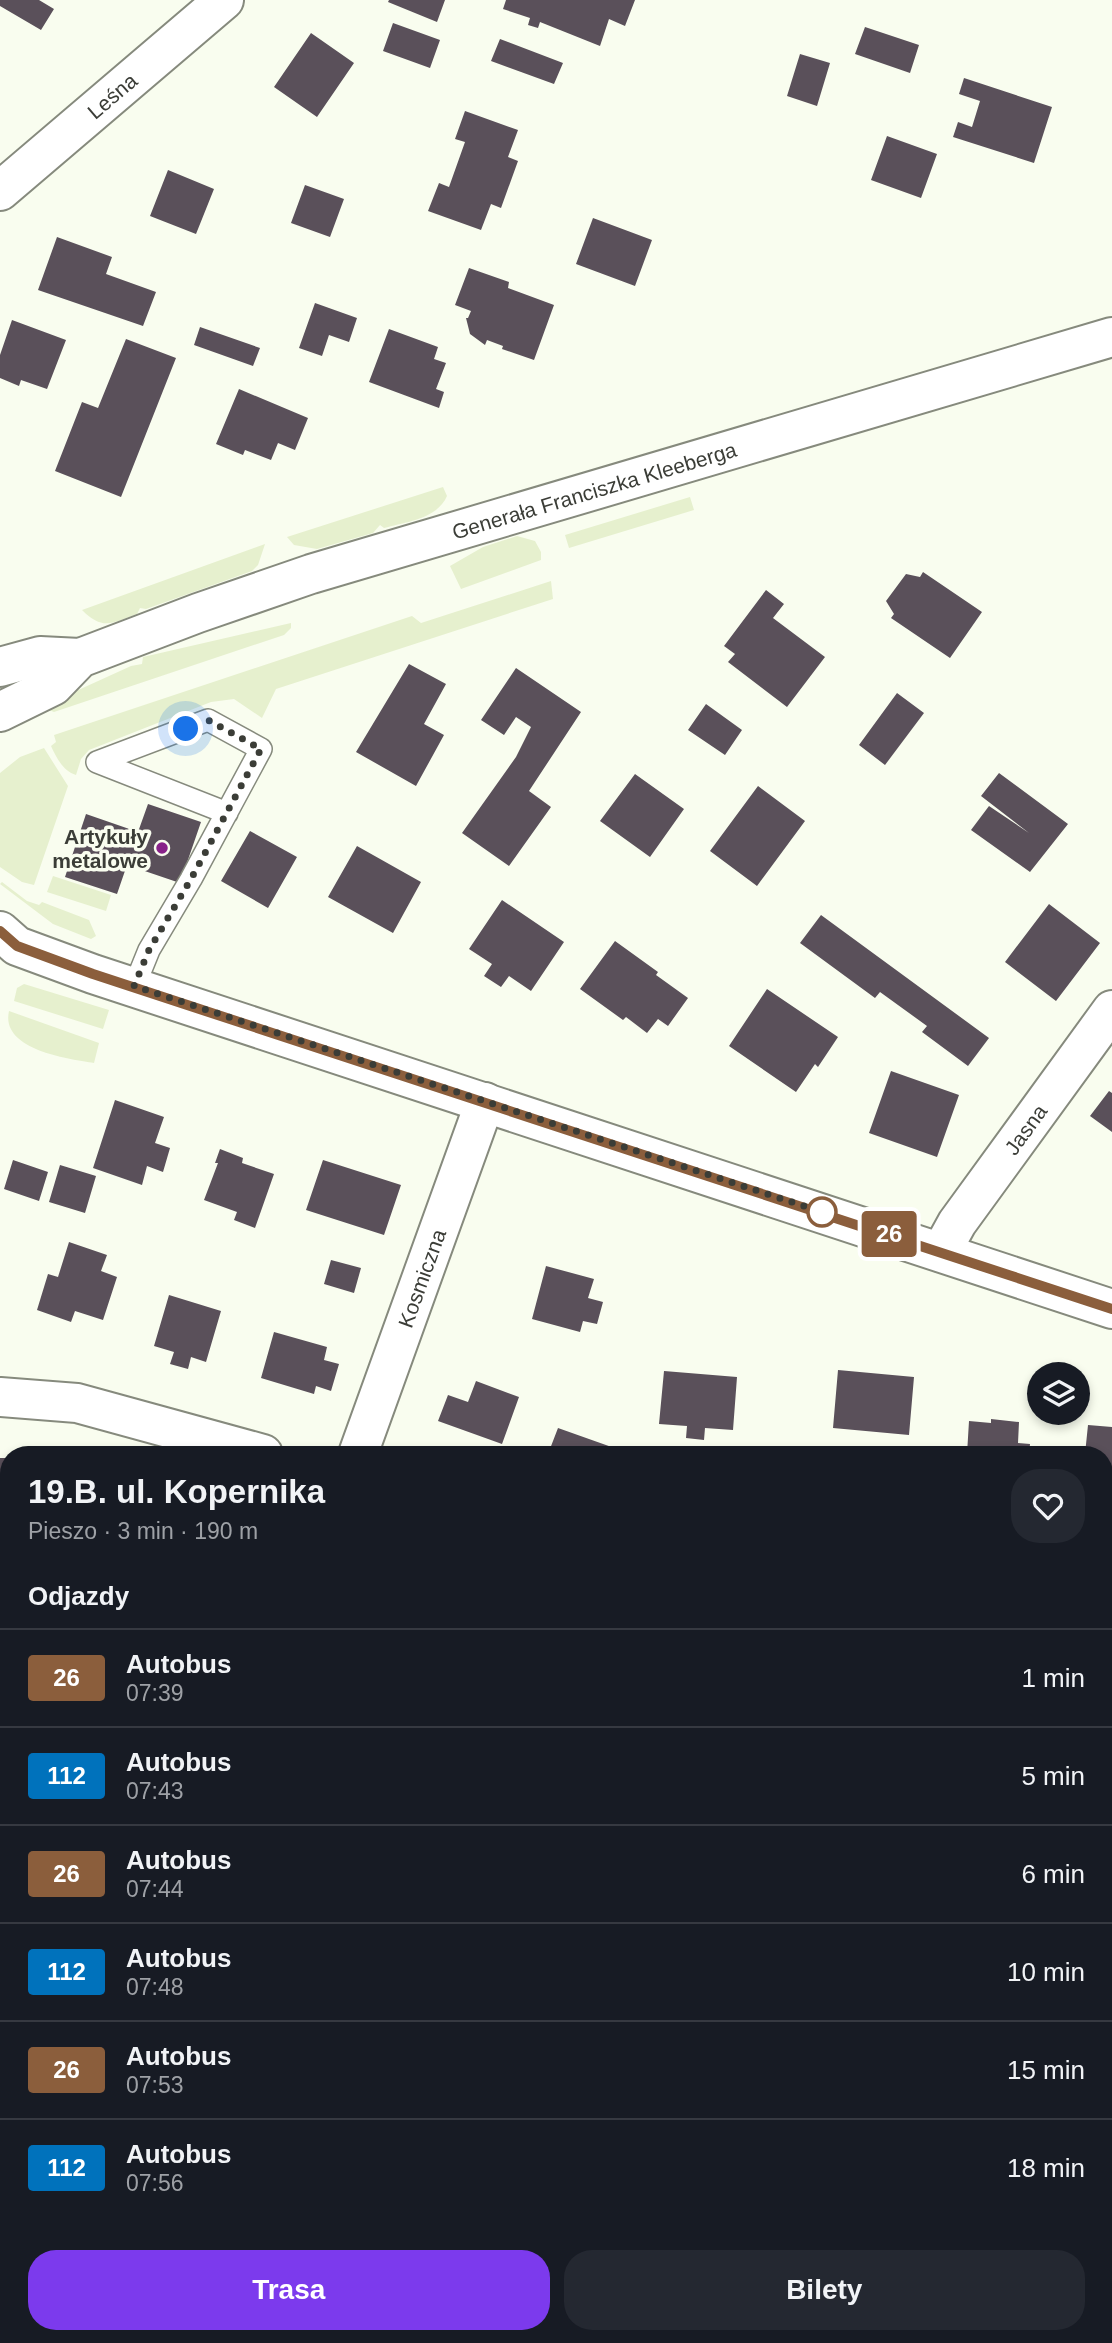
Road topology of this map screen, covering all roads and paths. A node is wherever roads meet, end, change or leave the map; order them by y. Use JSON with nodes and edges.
{"nodes":[{"id":1,"x":224,"y":0,"type":"edge"},
{"id":2,"x":0,"y":191,"type":"edge"},
{"id":3,"x":1112,"y":337,"type":"edge"},
{"id":4,"x":80,"y":658,"type":"junction"},
{"id":5,"x":0,"y":667,"type":"edge"},
{"id":6,"x":0,"y":712,"type":"edge"},
{"id":7,"x":227,"y":813,"type":"junction"},
{"id":8,"x":6,"y":942,"type":"edge"},
{"id":9,"x":134,"y":986,"type":"junction"},
{"id":10,"x":1112,"y":1010,"type":"edge"},
{"id":11,"x":485,"y":1102,"type":"junction"},
{"id":12,"x":941,"y":1252,"type":"junction"},
{"id":13,"x":1112,"y":1309,"type":"edge"},
{"id":14,"x":0,"y":1397,"type":"edge"},
{"id":15,"x":234,"y":1446,"type":"edge"},
{"id":16,"x":361,"y":1446,"type":"edge"}],
"edges":[{"from":1,"to":2,"type":"street","name":"Leśna"},
{"from":3,"to":4,"type":"street","name":"Generała Franciszka Kleeberga"},
{"from":4,"to":5,"type":"street","name":"Generała Franciszka Kleeberga"},
{"from":4,"to":6,"type":"street","name":"Generała Franciszka Kleeberga"},
{"from":7,"to":7,"type":"lane"},
{"from":7,"to":9,"type":"lane"},
{"from":8,"to":9,"type":"street"},
{"from":9,"to":11,"type":"street"},
{"from":10,"to":12,"type":"street","name":"Jasna"},
{"from":11,"to":12,"type":"street"},
{"from":11,"to":16,"type":"street","name":"Kosmiczna"},
{"from":12,"to":13,"type":"street"},
{"from":14,"to":15,"type":"street"}]}
